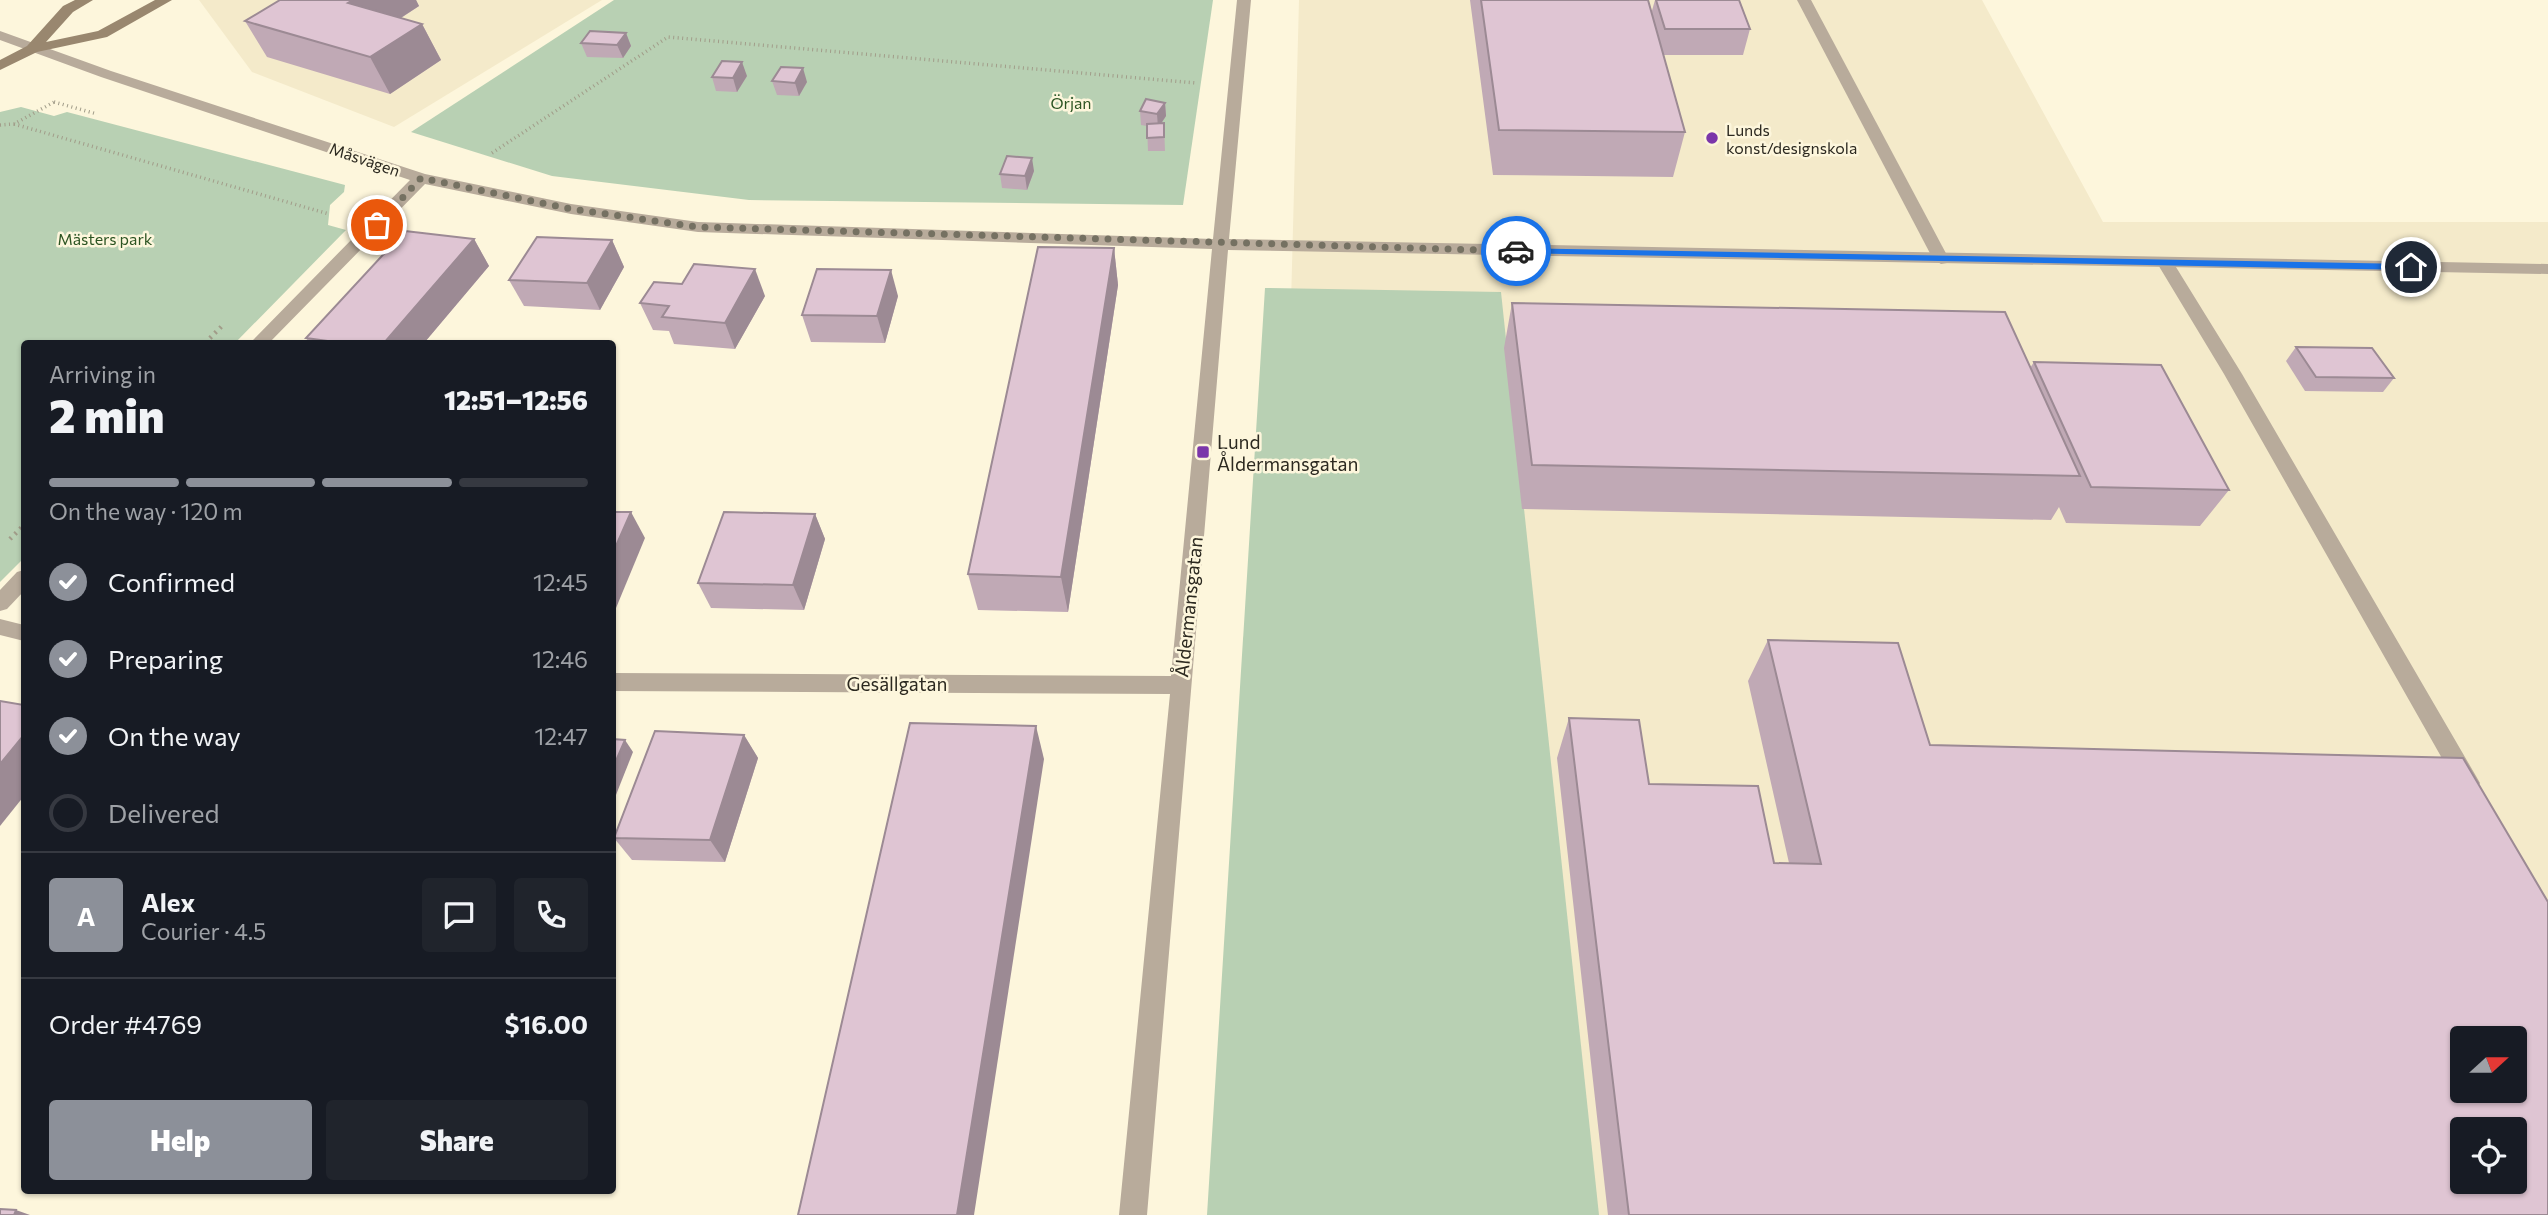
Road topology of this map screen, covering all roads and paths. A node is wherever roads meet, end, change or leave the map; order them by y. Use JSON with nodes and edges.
{"nodes":[{"id":1,"x":86,"y":0,"type":"edge"},
{"id":2,"x":165,"y":0,"type":"edge"},
{"id":3,"x":1244,"y":0,"type":"edge"},
{"id":4,"x":1804,"y":0,"type":"edge"},
{"id":5,"x":0,"y":35,"type":"edge"},
{"id":6,"x":32,"y":49,"type":"junction"},
{"id":7,"x":0,"y":66,"type":"edge"},
{"id":8,"x":1239,"y":86,"type":"junction"},
{"id":9,"x":54,"y":102,"type":"dead end"},
{"id":10,"x":14,"y":124,"type":"junction"},
{"id":11,"x":0,"y":125,"type":"edge"},
{"id":12,"x":421,"y":178,"type":"junction"},
{"id":13,"x":445,"y":184,"type":"junction"},
{"id":14,"x":377,"y":225,"type":"junction"},
{"id":15,"x":1221,"y":244,"type":"junction"},
{"id":16,"x":1941,"y":260,"type":"junction"},
{"id":17,"x":2165,"y":263,"type":"junction"},
{"id":18,"x":2548,"y":269,"type":"edge"},
{"id":19,"x":262,"y":340,"type":"edge"},
{"id":20,"x":21,"y":581,"type":"edge"},
{"id":21,"x":0,"y":603,"type":"edge"},
{"id":22,"x":0,"y":627,"type":"edge"},
{"id":23,"x":21,"y":632,"type":"edge"},
{"id":24,"x":616,"y":682,"type":"edge"},
{"id":25,"x":1181,"y":685,"type":"junction"},
{"id":26,"x":2480,"y":802,"type":"edge"},
{"id":27,"x":1133,"y":1215,"type":"edge"}],
"edges":[{"from":1,"to":6,"type":"main road"},
{"from":2,"to":6,"type":"main road"},
{"from":3,"to":8,"type":"street","name":"Åldermansgatan"},
{"from":4,"to":16,"type":"street"},
{"from":5,"to":6,"type":"street","name":"Måsvägen"},
{"from":6,"to":7,"type":"main road"},
{"from":6,"to":12,"type":"street","name":"Måsvägen"},
{"from":8,"to":13,"type":"path"},
{"from":8,"to":15,"type":"street","name":"Åldermansgatan"},
{"from":9,"to":10,"type":"path"},
{"from":10,"to":11,"type":"path"},
{"from":10,"to":14,"type":"path"},
{"from":12,"to":13,"type":"street","name":"Måsvägen"},
{"from":12,"to":14,"type":"street"},
{"from":13,"to":15,"type":"street","name":"Måsvägen"},
{"from":14,"to":19,"type":"street"},
{"from":15,"to":16,"type":"street","name":"Måsvägen"},
{"from":15,"to":25,"type":"street","name":"Åldermansgatan"},
{"from":16,"to":17,"type":"street","name":"Måsvägen"},
{"from":17,"to":18,"type":"street","name":"Måsvägen"},
{"from":17,"to":26,"type":"street"},
{"from":20,"to":21,"type":"street"},
{"from":22,"to":23,"type":"street"},
{"from":24,"to":25,"type":"street","name":"Gesällgatan"},
{"from":25,"to":27,"type":"street","name":"Åldermansgatan"}]}
